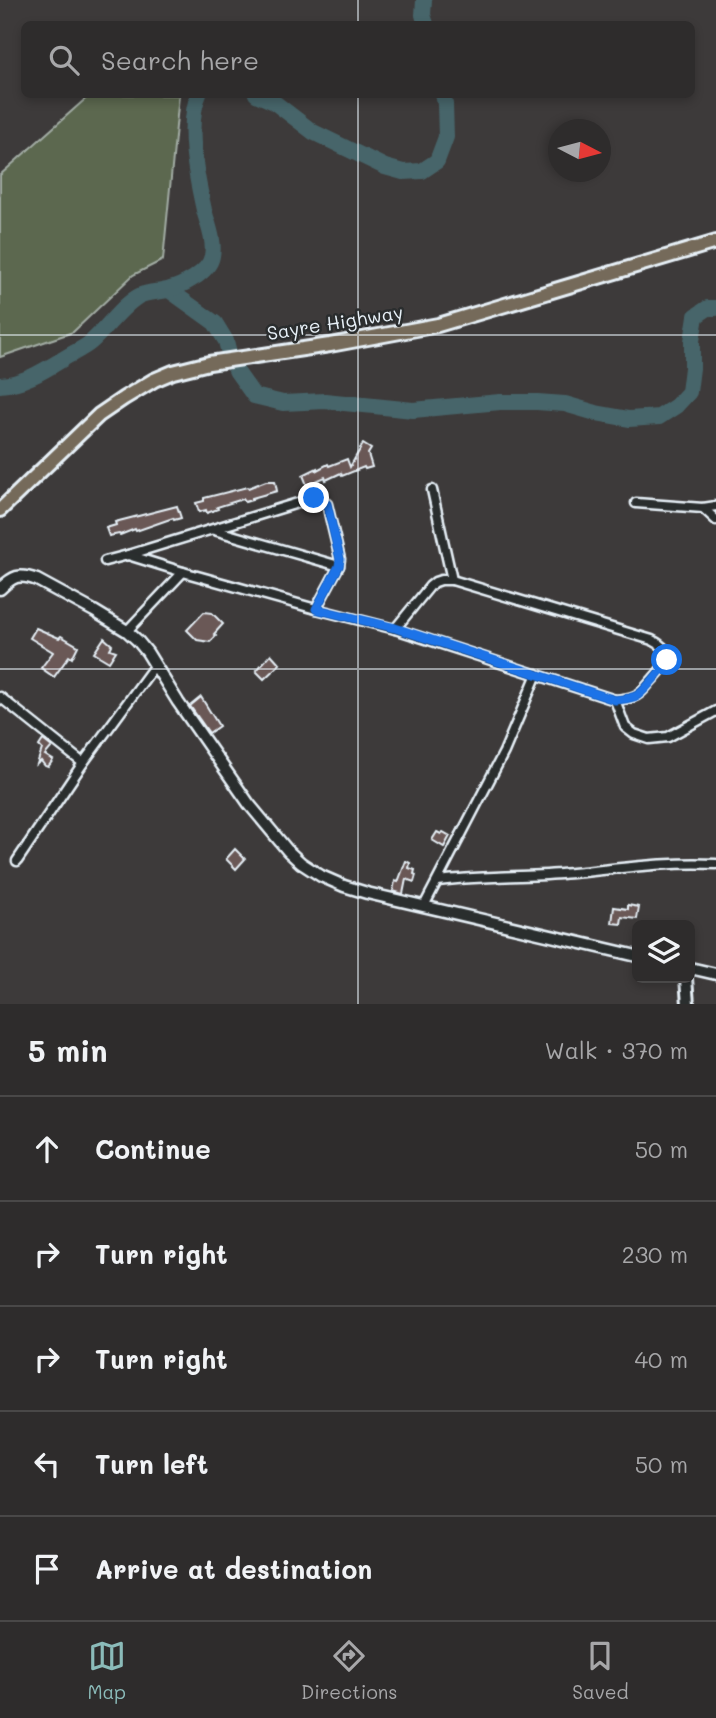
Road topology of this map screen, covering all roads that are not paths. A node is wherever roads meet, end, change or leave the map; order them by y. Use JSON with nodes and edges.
{"nodes":[{"id":1,"x":716,"y":242,"type":"edge"},
{"id":2,"x":432,"y":490,"type":"dead end"},
{"id":3,"x":636,"y":503,"type":"dead end"},
{"id":4,"x":716,"y":506,"type":"edge"},
{"id":5,"x":703,"y":508,"type":"junction"},
{"id":6,"x":0,"y":510,"type":"edge"},
{"id":7,"x":716,"y":520,"type":"edge"},
{"id":8,"x":212,"y":529,"type":"junction"},
{"id":9,"x":128,"y":555,"type":"junction"},
{"id":10,"x":105,"y":561,"type":"dead end"},
{"id":11,"x":339,"y":566,"type":"junction"},
{"id":12,"x":183,"y":572,"type":"junction"},
{"id":13,"x":452,"y":580,"type":"junction"},
{"id":14,"x":0,"y":589,"type":"edge"},
{"id":15,"x":316,"y":609,"type":"junction"},
{"id":16,"x":395,"y":628,"type":"junction"},
{"id":17,"x":127,"y":631,"type":"junction"},
{"id":18,"x":155,"y":665,"type":"junction"},
{"id":19,"x":537,"y":674,"type":"junction"},
{"id":20,"x":0,"y":696,"type":"edge"},
{"id":21,"x":615,"y":700,"type":"junction"},
{"id":22,"x":716,"y":711,"type":"edge"},
{"id":23,"x":83,"y":763,"type":"junction"},
{"id":24,"x":17,"y":861,"type":"dead end"},
{"id":25,"x":716,"y":864,"type":"edge"},
{"id":26,"x":438,"y":881,"type":"junction"},
{"id":27,"x":424,"y":906,"type":"junction"},
{"id":28,"x":632,"y":955,"type":"edge"},
{"id":29,"x":695,"y":969,"type":"edge"},
{"id":30,"x":716,"y":974,"type":"edge"},
{"id":31,"x":686,"y":983,"type":"edge"},
{"id":32,"x":688,"y":1004,"type":"edge"}],
"edges":[{"from":1,"to":6,"type":"highway","name":"Sayre Highway"},
{"from":2,"to":13,"type":"street"},
{"from":3,"to":5,"type":"street"},
{"from":4,"to":5,"type":"street"},
{"from":5,"to":7,"type":"street"},
{"from":8,"to":9,"type":"street"},
{"from":8,"to":11,"type":"street"},
{"from":8,"to":11,"type":"street"},
{"from":9,"to":10,"type":"street"},
{"from":9,"to":12,"type":"street"},
{"from":11,"to":15,"type":"street"},
{"from":12,"to":15,"type":"street"},
{"from":12,"to":17,"type":"street"},
{"from":13,"to":16,"type":"street"},
{"from":13,"to":21,"type":"street"},
{"from":14,"to":17,"type":"street"},
{"from":15,"to":16,"type":"street"},
{"from":16,"to":19,"type":"street"},
{"from":17,"to":18,"type":"street"},
{"from":18,"to":23,"type":"street"},
{"from":18,"to":27,"type":"street"},
{"from":19,"to":21,"type":"street"},
{"from":19,"to":26,"type":"street"},
{"from":20,"to":23,"type":"street"},
{"from":21,"to":22,"type":"street"},
{"from":23,"to":24,"type":"street"},
{"from":25,"to":26,"type":"street"},
{"from":26,"to":27,"type":"street"},
{"from":27,"to":28,"type":"street"},
{"from":29,"to":30,"type":"street"},
{"from":31,"to":32,"type":"main road"}]}
